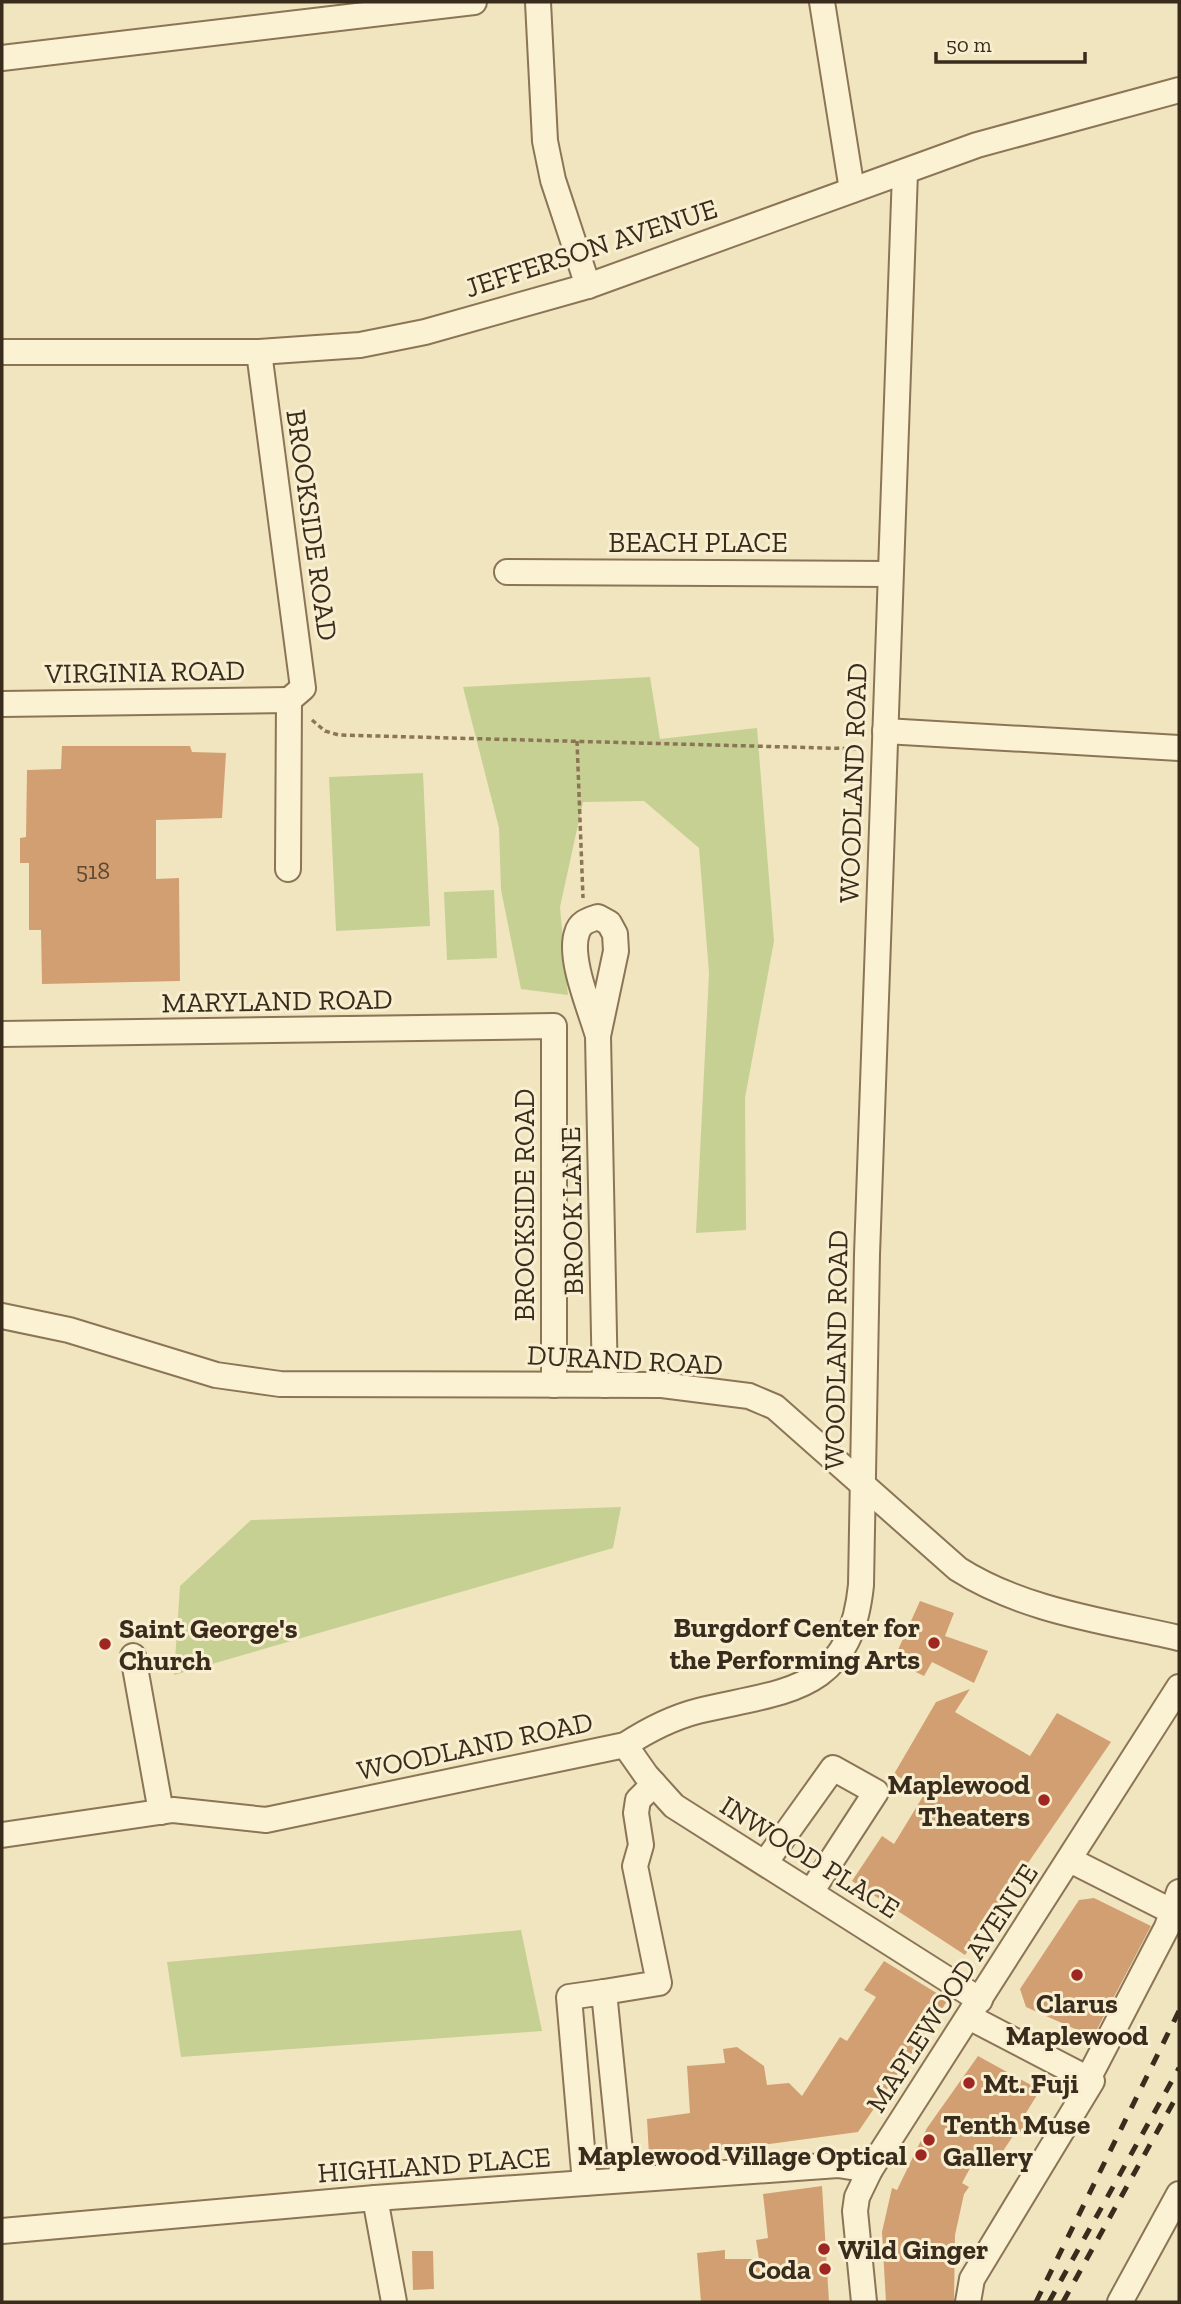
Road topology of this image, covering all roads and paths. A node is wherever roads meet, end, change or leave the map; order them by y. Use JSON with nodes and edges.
{"nodes":[{"id":1,"x":474,"y":2,"type":"edge"},
{"id":2,"x":538,"y":2,"type":"edge"},
{"id":3,"x":822,"y":2,"type":"edge"},
{"id":4,"x":2,"y":58,"type":"edge"},
{"id":5,"x":1179,"y":90,"type":"edge"},
{"id":6,"x":905,"y":172,"type":"junction"},
{"id":7,"x":852,"y":190,"type":"junction"},
{"id":8,"x":588,"y":286,"type":"junction"},
{"id":9,"x":2,"y":352,"type":"edge"},
{"id":10,"x":259,"y":352,"type":"junction"},
{"id":11,"x":508,"y":572,"type":"dead end"},
{"id":12,"x":889,"y":574,"type":"junction"},
{"id":13,"x":289,"y":700,"type":"junction"},
{"id":14,"x":2,"y":704,"type":"edge"},
{"id":15,"x":877,"y":740,"type":"junction"},
{"id":16,"x":577,"y":741,"type":"junction"},
{"id":17,"x":1179,"y":748,"type":"edge"},
{"id":18,"x":288,"y":869,"type":"dead end"},
{"id":19,"x":584,"y":921,"type":"junction"},
{"id":20,"x":554,"y":1026,"type":"joint"},
{"id":21,"x":2,"y":1034,"type":"edge"},
{"id":22,"x":598,"y":1036,"type":"junction"},
{"id":23,"x":2,"y":1316,"type":"edge"},
{"id":24,"x":554,"y":1385,"type":"junction"},
{"id":25,"x":605,"y":1385,"type":"junction"},
{"id":26,"x":863,"y":1484,"type":"junction"},
{"id":27,"x":1179,"y":1638,"type":"edge"},
{"id":28,"x":133,"y":1656,"type":"dead end"},
{"id":29,"x":1179,"y":1687,"type":"edge"},
{"id":30,"x":625,"y":1745,"type":"junction"},
{"id":31,"x":654,"y":1784,"type":"junction"},
{"id":32,"x":161,"y":1812,"type":"junction"},
{"id":33,"x":2,"y":1835,"type":"edge"},
{"id":34,"x":1070,"y":1860,"type":"junction"},
{"id":35,"x":765,"y":1863,"type":"junction"},
{"id":36,"x":811,"y":1892,"type":"junction"},
{"id":37,"x":1175,"y":1902,"type":"edge"},
{"id":38,"x":604,"y":1992,"type":"junction"},
{"id":39,"x":974,"y":2008,"type":"junction"},
{"id":40,"x":1088,"y":2079,"type":"junction"},
{"id":41,"x":870,"y":2170,"type":"junction"},
{"id":42,"x":623,"y":2180,"type":"junction"},
{"id":43,"x":585,"y":2183,"type":"junction"},
{"id":44,"x":1179,"y":2194,"type":"edge"},
{"id":45,"x":374,"y":2198,"type":"junction"},
{"id":46,"x":2,"y":2231,"type":"edge"},
{"id":47,"x":394,"y":2302,"type":"edge"},
{"id":48,"x":864,"y":2302,"type":"edge"},
{"id":49,"x":968,"y":2302,"type":"edge"},
{"id":50,"x":1121,"y":2302,"type":"edge"}],
"edges":[{"from":1,"to":4,"type":"street"},
{"from":2,"to":8,"type":"street"},
{"from":3,"to":7,"type":"street"},
{"from":5,"to":6,"type":"street","name":"JEFFERSON AVENUE"},
{"from":6,"to":7,"type":"street","name":"JEFFERSON AVENUE"},
{"from":6,"to":12,"type":"street","name":"WOODLAND ROAD"},
{"from":7,"to":8,"type":"street","name":"JEFFERSON AVENUE"},
{"from":8,"to":10,"type":"street","name":"JEFFERSON AVENUE"},
{"from":9,"to":10,"type":"street","name":"JEFFERSON AVENUE"},
{"from":10,"to":13,"type":"street","name":"BROOKSIDE ROAD"},
{"from":11,"to":12,"type":"street","name":"BEACH PLACE"},
{"from":12,"to":15,"type":"street","name":"WOODLAND ROAD"},
{"from":13,"to":14,"type":"street","name":"VIRGINIA ROAD"},
{"from":13,"to":16,"type":"path"},
{"from":13,"to":18,"type":"street"},
{"from":15,"to":16,"type":"path"},
{"from":15,"to":17,"type":"street"},
{"from":15,"to":26,"type":"street","name":"WOODLAND ROAD"},
{"from":16,"to":19,"type":"path"},
{"from":19,"to":22,"type":"street","name":"BROOK LANE"},
{"from":19,"to":22,"type":"street","name":"BROOK LANE"},
{"from":20,"to":21,"type":"street","name":"MARYLAND ROAD"},
{"from":20,"to":24,"type":"street","name":"BROOKSIDE ROAD"},
{"from":22,"to":25,"type":"street","name":"BROOK LANE"},
{"from":23,"to":24,"type":"street","name":"DURAND ROAD"},
{"from":24,"to":25,"type":"street","name":"DURAND ROAD"},
{"from":25,"to":26,"type":"street","name":"DURAND ROAD"},
{"from":26,"to":27,"type":"street","name":"DURAND ROAD"},
{"from":26,"to":30,"type":"street","name":"WOODLAND ROAD"},
{"from":28,"to":32,"type":"street"},
{"from":29,"to":34,"type":"street","name":"MAPLEWOOD AVENUE"},
{"from":30,"to":31,"type":"street","name":"INWOOD PLACE"},
{"from":30,"to":32,"type":"street","name":"WOODLAND ROAD"},
{"from":31,"to":35,"type":"street","name":"INWOOD PLACE"},
{"from":31,"to":38,"type":"street"},
{"from":32,"to":33,"type":"street","name":"WOODLAND ROAD"},
{"from":34,"to":37,"type":"street"},
{"from":34,"to":39,"type":"street","name":"MAPLEWOOD AVENUE"},
{"from":35,"to":36,"type":"street","name":"INWOOD PLACE"},
{"from":35,"to":36,"type":"street"},
{"from":36,"to":39,"type":"street","name":"INWOOD PLACE"},
{"from":37,"to":40,"type":"street"},
{"from":38,"to":42,"type":"street"},
{"from":38,"to":43,"type":"street"},
{"from":39,"to":40,"type":"street","name":"INWOOD PLACE"},
{"from":39,"to":41,"type":"street","name":"MAPLEWOOD AVENUE"},
{"from":40,"to":49,"type":"street"},
{"from":41,"to":42,"type":"street","name":"HIGHLAND PLACE"},
{"from":41,"to":48,"type":"street","name":"MAPLEWOOD AVENUE"},
{"from":42,"to":43,"type":"street","name":"HIGHLAND PLACE"},
{"from":43,"to":45,"type":"street","name":"HIGHLAND PLACE"},
{"from":44,"to":50,"type":"street"},
{"from":45,"to":46,"type":"street","name":"HIGHLAND PLACE"},
{"from":45,"to":47,"type":"street"}]}
